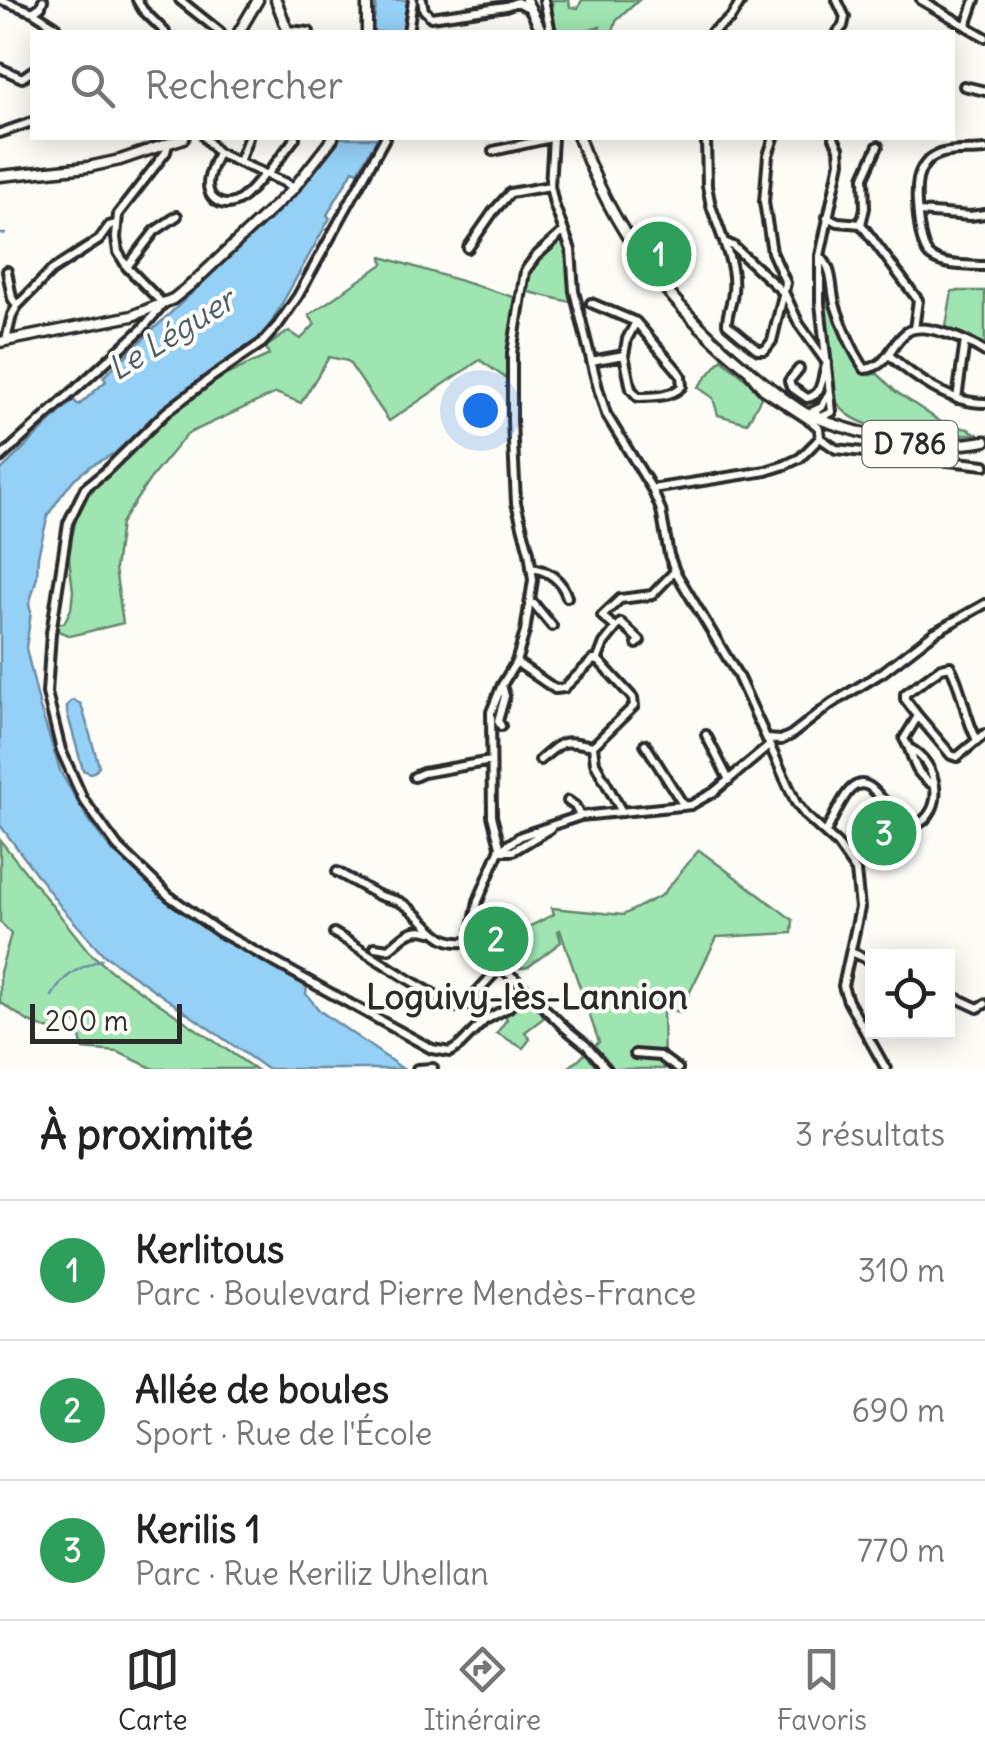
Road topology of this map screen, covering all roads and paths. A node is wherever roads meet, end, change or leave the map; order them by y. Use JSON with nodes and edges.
{"nodes":[{"id":1,"x":1,"y":0,"type":"edge"},
{"id":2,"x":43,"y":0,"type":"edge"},
{"id":3,"x":137,"y":0,"type":"edge"},
{"id":4,"x":180,"y":0,"type":"edge"},
{"id":5,"x":258,"y":0,"type":"edge"},
{"id":6,"x":276,"y":0,"type":"edge"},
{"id":7,"x":367,"y":0,"type":"edge"},
{"id":8,"x":413,"y":0,"type":"edge"},
{"id":9,"x":422,"y":0,"type":"edge"},
{"id":10,"x":513,"y":0,"type":"edge"},
{"id":11,"x":526,"y":0,"type":"edge"},
{"id":12,"x":742,"y":0,"type":"edge"},
{"id":13,"x":837,"y":0,"type":"edge"},
{"id":14,"x":974,"y":0,"type":"edge"},
{"id":15,"x":924,"y":1,"type":"edge"},
{"id":16,"x":546,"y":3,"type":"edge"},
{"id":17,"x":502,"y":4,"type":"edge"},
{"id":18,"x":533,"y":10,"type":"junction"},
{"id":19,"x":33,"y":12,"type":"junction"},
{"id":20,"x":966,"y":26,"type":"junction"},
{"id":21,"x":55,"y":30,"type":"edge"},
{"id":22,"x":163,"y":30,"type":"edge"},
{"id":23,"x":218,"y":30,"type":"edge"},
{"id":24,"x":240,"y":30,"type":"edge"},
{"id":25,"x":288,"y":30,"type":"edge"},
{"id":26,"x":366,"y":30,"type":"edge"},
{"id":27,"x":408,"y":30,"type":"edge"},
{"id":28,"x":541,"y":30,"type":"edge"},
{"id":29,"x":552,"y":30,"type":"edge"},
{"id":30,"x":715,"y":30,"type":"edge"},
{"id":31,"x":840,"y":30,"type":"edge"},
{"id":32,"x":985,"y":37,"type":"edge"},
{"id":33,"x":0,"y":68,"type":"edge"},
{"id":34,"x":30,"y":74,"type":"edge"},
{"id":35,"x":964,"y":86,"type":"dead end"},
{"id":36,"x":985,"y":91,"type":"edge"},
{"id":37,"x":30,"y":123,"type":"edge"},
{"id":38,"x":0,"y":133,"type":"edge"},
{"id":39,"x":179,"y":140,"type":"edge"},
{"id":40,"x":207,"y":140,"type":"edge"},
{"id":41,"x":247,"y":140,"type":"edge"},
{"id":42,"x":293,"y":140,"type":"edge"},
{"id":43,"x":332,"y":140,"type":"edge"},
{"id":44,"x":384,"y":140,"type":"edge"},
{"id":45,"x":542,"y":140,"type":"edge"},
{"id":46,"x":552,"y":140,"type":"edge"},
{"id":47,"x":579,"y":140,"type":"edge"},
{"id":48,"x":706,"y":140,"type":"edge"},
{"id":49,"x":773,"y":140,"type":"edge"},
{"id":50,"x":835,"y":140,"type":"edge"},
{"id":51,"x":168,"y":144,"type":"junction"},
{"id":52,"x":878,"y":146,"type":"dead end"},
{"id":53,"x":493,"y":150,"type":"dead end"},
{"id":54,"x":985,"y":150,"type":"edge"},
{"id":55,"x":218,"y":153,"type":"junction"},
{"id":56,"x":239,"y":162,"type":"junction"},
{"id":57,"x":266,"y":175,"type":"junction"},
{"id":58,"x":0,"y":176,"type":"edge"},
{"id":59,"x":550,"y":186,"type":"junction"},
{"id":60,"x":293,"y":188,"type":"junction"},
{"id":61,"x":919,"y":212,"type":"junction"},
{"id":62,"x":985,"y":214,"type":"edge"},
{"id":63,"x":177,"y":216,"type":"dead end"},
{"id":64,"x":827,"y":218,"type":"junction"},
{"id":65,"x":116,"y":224,"type":"junction"},
{"id":66,"x":860,"y":224,"type":"junction"},
{"id":67,"x":564,"y":231,"type":"junction"},
{"id":68,"x":724,"y":242,"type":"junction"},
{"id":69,"x":468,"y":248,"type":"dead end"},
{"id":70,"x":820,"y":256,"type":"junction"},
{"id":71,"x":985,"y":266,"type":"edge"},
{"id":72,"x":127,"y":267,"type":"junction"},
{"id":73,"x":7,"y":272,"type":"dead end"},
{"id":74,"x":785,"y":294,"type":"junction"},
{"id":75,"x":591,"y":302,"type":"dead end"},
{"id":76,"x":162,"y":304,"type":"junction"},
{"id":77,"x":17,"y":306,"type":"junction"},
{"id":78,"x":132,"y":316,"type":"junction"},
{"id":79,"x":636,"y":322,"type":"junction"},
{"id":80,"x":914,"y":329,"type":"junction"},
{"id":81,"x":142,"y":330,"type":"junction"},
{"id":82,"x":965,"y":340,"type":"junction"},
{"id":83,"x":2,"y":341,"type":"edge"},
{"id":84,"x":985,"y":352,"type":"edge"},
{"id":85,"x":624,"y":354,"type":"junction"},
{"id":86,"x":889,"y":355,"type":"junction"},
{"id":87,"x":591,"y":360,"type":"junction"},
{"id":88,"x":827,"y":363,"type":"junction"},
{"id":89,"x":742,"y":365,"type":"junction"},
{"id":90,"x":800,"y":369,"type":"dead end"},
{"id":91,"x":829,"y":383,"type":"junction"},
{"id":92,"x":957,"y":400,"type":"junction"},
{"id":93,"x":985,"y":402,"type":"edge"},
{"id":94,"x":832,"y":412,"type":"junction"},
{"id":95,"x":808,"y":414,"type":"junction"},
{"id":96,"x":836,"y":424,"type":"junction"},
{"id":97,"x":820,"y":438,"type":"junction"},
{"id":98,"x":985,"y":441,"type":"edge"},
{"id":99,"x":0,"y":458,"type":"edge"},
{"id":100,"x":985,"y":464,"type":"edge"},
{"id":101,"x":652,"y":489,"type":"junction"},
{"id":102,"x":531,"y":568,"type":"junction"},
{"id":103,"x":675,"y":571,"type":"junction"},
{"id":104,"x":567,"y":597,"type":"dead end"},
{"id":105,"x":530,"y":603,"type":"junction"},
{"id":106,"x":985,"y":604,"type":"edge"},
{"id":107,"x":552,"y":626,"type":"dead end"},
{"id":108,"x":616,"y":628,"type":"junction"},
{"id":109,"x":638,"y":644,"type":"dead end"},
{"id":110,"x":595,"y":661,"type":"junction"},
{"id":111,"x":516,"y":662,"type":"junction"},
{"id":112,"x":502,"y":685,"type":"junction"},
{"id":113,"x":918,"y":716,"type":"junction"},
{"id":114,"x":501,"y":726,"type":"dead end"},
{"id":115,"x":985,"y":734,"type":"edge"},
{"id":116,"x":706,"y":735,"type":"dead end"},
{"id":117,"x":977,"y":740,"type":"junction"},
{"id":118,"x":768,"y":742,"type":"junction"},
{"id":119,"x":645,"y":744,"type":"dead end"},
{"id":120,"x":593,"y":746,"type":"junction"},
{"id":121,"x":540,"y":760,"type":"dead end"},
{"id":122,"x":491,"y":761,"type":"junction"},
{"id":123,"x":414,"y":776,"type":"dead end"},
{"id":124,"x":728,"y":780,"type":"junction"},
{"id":125,"x":568,"y":801,"type":"dead end"},
{"id":126,"x":684,"y":806,"type":"junction"},
{"id":127,"x":622,"y":812,"type":"junction"},
{"id":128,"x":580,"y":816,"type":"junction"},
{"id":129,"x":556,"y":824,"type":"junction"},
{"id":130,"x":826,"y":832,"type":"junction"},
{"id":131,"x":499,"y":850,"type":"junction"},
{"id":132,"x":512,"y":851,"type":"junction"},
{"id":133,"x":336,"y":872,"type":"dead end"},
{"id":134,"x":484,"y":881,"type":"junction"},
{"id":135,"x":432,"y":932,"type":"junction"},
{"id":136,"x":334,"y":933,"type":"dead end"},
{"id":137,"x":472,"y":941,"type":"junction"},
{"id":138,"x":375,"y":948,"type":"dead end"},
{"id":139,"x":850,"y":952,"type":"junction"},
{"id":140,"x":865,"y":958,"type":"edge"},
{"id":141,"x":500,"y":968,"type":"junction"},
{"id":142,"x":526,"y":990,"type":"junction"},
{"id":143,"x":955,"y":996,"type":"edge"},
{"id":144,"x":982,"y":1006,"type":"edge"},
{"id":145,"x":635,"y":1054,"type":"dead end"},
{"id":146,"x":605,"y":1067,"type":"edge"},
{"id":147,"x":417,"y":1068,"type":"edge"},
{"id":148,"x":433,"y":1068,"type":"edge"},
{"id":149,"x":678,"y":1069,"type":"edge"},
{"id":150,"x":886,"y":1069,"type":"edge"}],
"edges":[{"from":1,"to":19,"type":"street"},
{"from":2,"to":19,"type":"street"},
{"from":3,"to":22,"type":"street"},
{"from":4,"to":23,"type":"street"},
{"from":5,"to":24,"type":"main road"},
{"from":6,"to":25,"type":"main road"},
{"from":7,"to":26,"type":"main road"},
{"from":8,"to":27,"type":"street"},
{"from":9,"to":17,"type":"street"},
{"from":10,"to":17,"type":"street"},
{"from":11,"to":18,"type":"main road"},
{"from":12,"to":30,"type":"street"},
{"from":13,"to":31,"type":"street"},
{"from":14,"to":20,"type":"street"},
{"from":15,"to":20,"type":"street"},
{"from":16,"to":29,"type":"street"},
{"from":17,"to":18,"type":"street"},
{"from":18,"to":28,"type":"main road"},
{"from":19,"to":21,"type":"street"},
{"from":20,"to":32,"type":"street"},
{"from":33,"to":34,"type":"street"},
{"from":35,"to":36,"type":"street"},
{"from":37,"to":38,"type":"street"},
{"from":39,"to":51,"type":"main road"},
{"from":40,"to":55,"type":"street"},
{"from":41,"to":56,"type":"street"},
{"from":42,"to":57,"type":"street"},
{"from":43,"to":60,"type":"main road"},
{"from":44,"to":142,"type":"street"},
{"from":45,"to":53,"type":"street"},
{"from":46,"to":59,"type":"street"},
{"from":47,"to":89,"type":"main road","number":"D 786"},
{"from":48,"to":68,"type":"street"},
{"from":49,"to":74,"type":"street"},
{"from":50,"to":64,"type":"street"},
{"from":51,"to":58,"type":"main road"},
{"from":51,"to":65,"type":"street"},
{"from":52,"to":66,"type":"street"},
{"from":54,"to":61,"type":"street"},
{"from":55,"to":56,"type":"street"},
{"from":55,"to":57,"type":"street"},
{"from":56,"to":57,"type":"street"},
{"from":57,"to":60,"type":"street"},
{"from":59,"to":67,"type":"street"},
{"from":59,"to":69,"type":"street"},
{"from":60,"to":76,"type":"main road"},
{"from":61,"to":62,"type":"street"},
{"from":61,"to":71,"type":"street"},
{"from":63,"to":72,"type":"street"},
{"from":64,"to":66,"type":"street"},
{"from":64,"to":70,"type":"street"},
{"from":65,"to":72,"type":"street"},
{"from":65,"to":77,"type":"street"},
{"from":66,"to":80,"type":"street"},
{"from":67,"to":87,"type":"street"},
{"from":67,"to":102,"type":"street"},
{"from":68,"to":74,"type":"street"},
{"from":68,"to":74,"type":"street"},
{"from":70,"to":86,"type":"street"},
{"from":70,"to":88,"type":"street"},
{"from":72,"to":76,"type":"street"},
{"from":73,"to":77,"type":"street"},
{"from":74,"to":88,"type":"street"},
{"from":75,"to":79,"type":"street"},
{"from":76,"to":78,"type":"main road"},
{"from":76,"to":81,"type":"street"},
{"from":77,"to":83,"type":"street"},
{"from":78,"to":81,"type":"street"},
{"from":78,"to":83,"type":"main road"},
{"from":79,"to":85,"type":"street"},
{"from":79,"to":85,"type":"street"},
{"from":80,"to":82,"type":"street"},
{"from":80,"to":86,"type":"street"},
{"from":81,"to":99,"type":"street"},
{"from":82,"to":84,"type":"street"},
{"from":82,"to":92,"type":"street"},
{"from":85,"to":87,"type":"street"},
{"from":86,"to":92,"type":"street"},
{"from":87,"to":101,"type":"street"},
{"from":88,"to":90,"type":"street"},
{"from":88,"to":91,"type":"street"},
{"from":89,"to":95,"type":"main road","number":"D 786"},
{"from":89,"to":97,"type":"street"},
{"from":91,"to":94,"type":"street"},
{"from":91,"to":95,"type":"street"},
{"from":92,"to":93,"type":"street"},
{"from":94,"to":95,"type":"street"},
{"from":94,"to":96,"type":"street"},
{"from":95,"to":96,"type":"main road","number":"D 786"},
{"from":96,"to":98,"type":"main road","number":"D 786"},
{"from":97,"to":100,"type":"street"},
{"from":97,"to":101,"type":"street"},
{"from":101,"to":103,"type":"street"},
{"from":102,"to":104,"type":"street"},
{"from":102,"to":105,"type":"street"},
{"from":103,"to":108,"type":"street"},
{"from":103,"to":118,"type":"street"},
{"from":105,"to":107,"type":"street"},
{"from":105,"to":111,"type":"street"},
{"from":106,"to":118,"type":"street"},
{"from":108,"to":109,"type":"street"},
{"from":108,"to":110,"type":"street"},
{"from":110,"to":111,"type":"street"},
{"from":110,"to":120,"type":"street"},
{"from":111,"to":112,"type":"street"},
{"from":112,"to":114,"type":"street"},
{"from":112,"to":122,"type":"street"},
{"from":113,"to":117,"type":"street"},
{"from":113,"to":117,"type":"street"},
{"from":113,"to":130,"type":"street"},
{"from":115,"to":117,"type":"street"},
{"from":116,"to":124,"type":"street"},
{"from":118,"to":124,"type":"street"},
{"from":118,"to":130,"type":"street"},
{"from":119,"to":126,"type":"street"},
{"from":120,"to":121,"type":"street"},
{"from":120,"to":127,"type":"street"},
{"from":122,"to":123,"type":"street"},
{"from":122,"to":131,"type":"street"},
{"from":124,"to":126,"type":"street"},
{"from":125,"to":128,"type":"street"},
{"from":126,"to":127,"type":"street"},
{"from":127,"to":128,"type":"street"},
{"from":128,"to":129,"type":"street"},
{"from":129,"to":131,"type":"street"},
{"from":129,"to":132,"type":"street"},
{"from":130,"to":139,"type":"street"},
{"from":131,"to":132,"type":"street"},
{"from":131,"to":134,"type":"street"},
{"from":132,"to":134,"type":"street"},
{"from":133,"to":135,"type":"street"},
{"from":134,"to":137,"type":"street"},
{"from":135,"to":137,"type":"street"},
{"from":135,"to":138,"type":"street"},
{"from":136,"to":141,"type":"street"},
{"from":137,"to":141,"type":"street"},
{"from":139,"to":140,"type":"street"},
{"from":139,"to":150,"type":"street"},
{"from":141,"to":142,"type":"street"},
{"from":142,"to":146,"type":"street"},
{"from":143,"to":144,"type":"street"},
{"from":145,"to":149,"type":"street"},
{"from":147,"to":148,"type":"street"}]}
